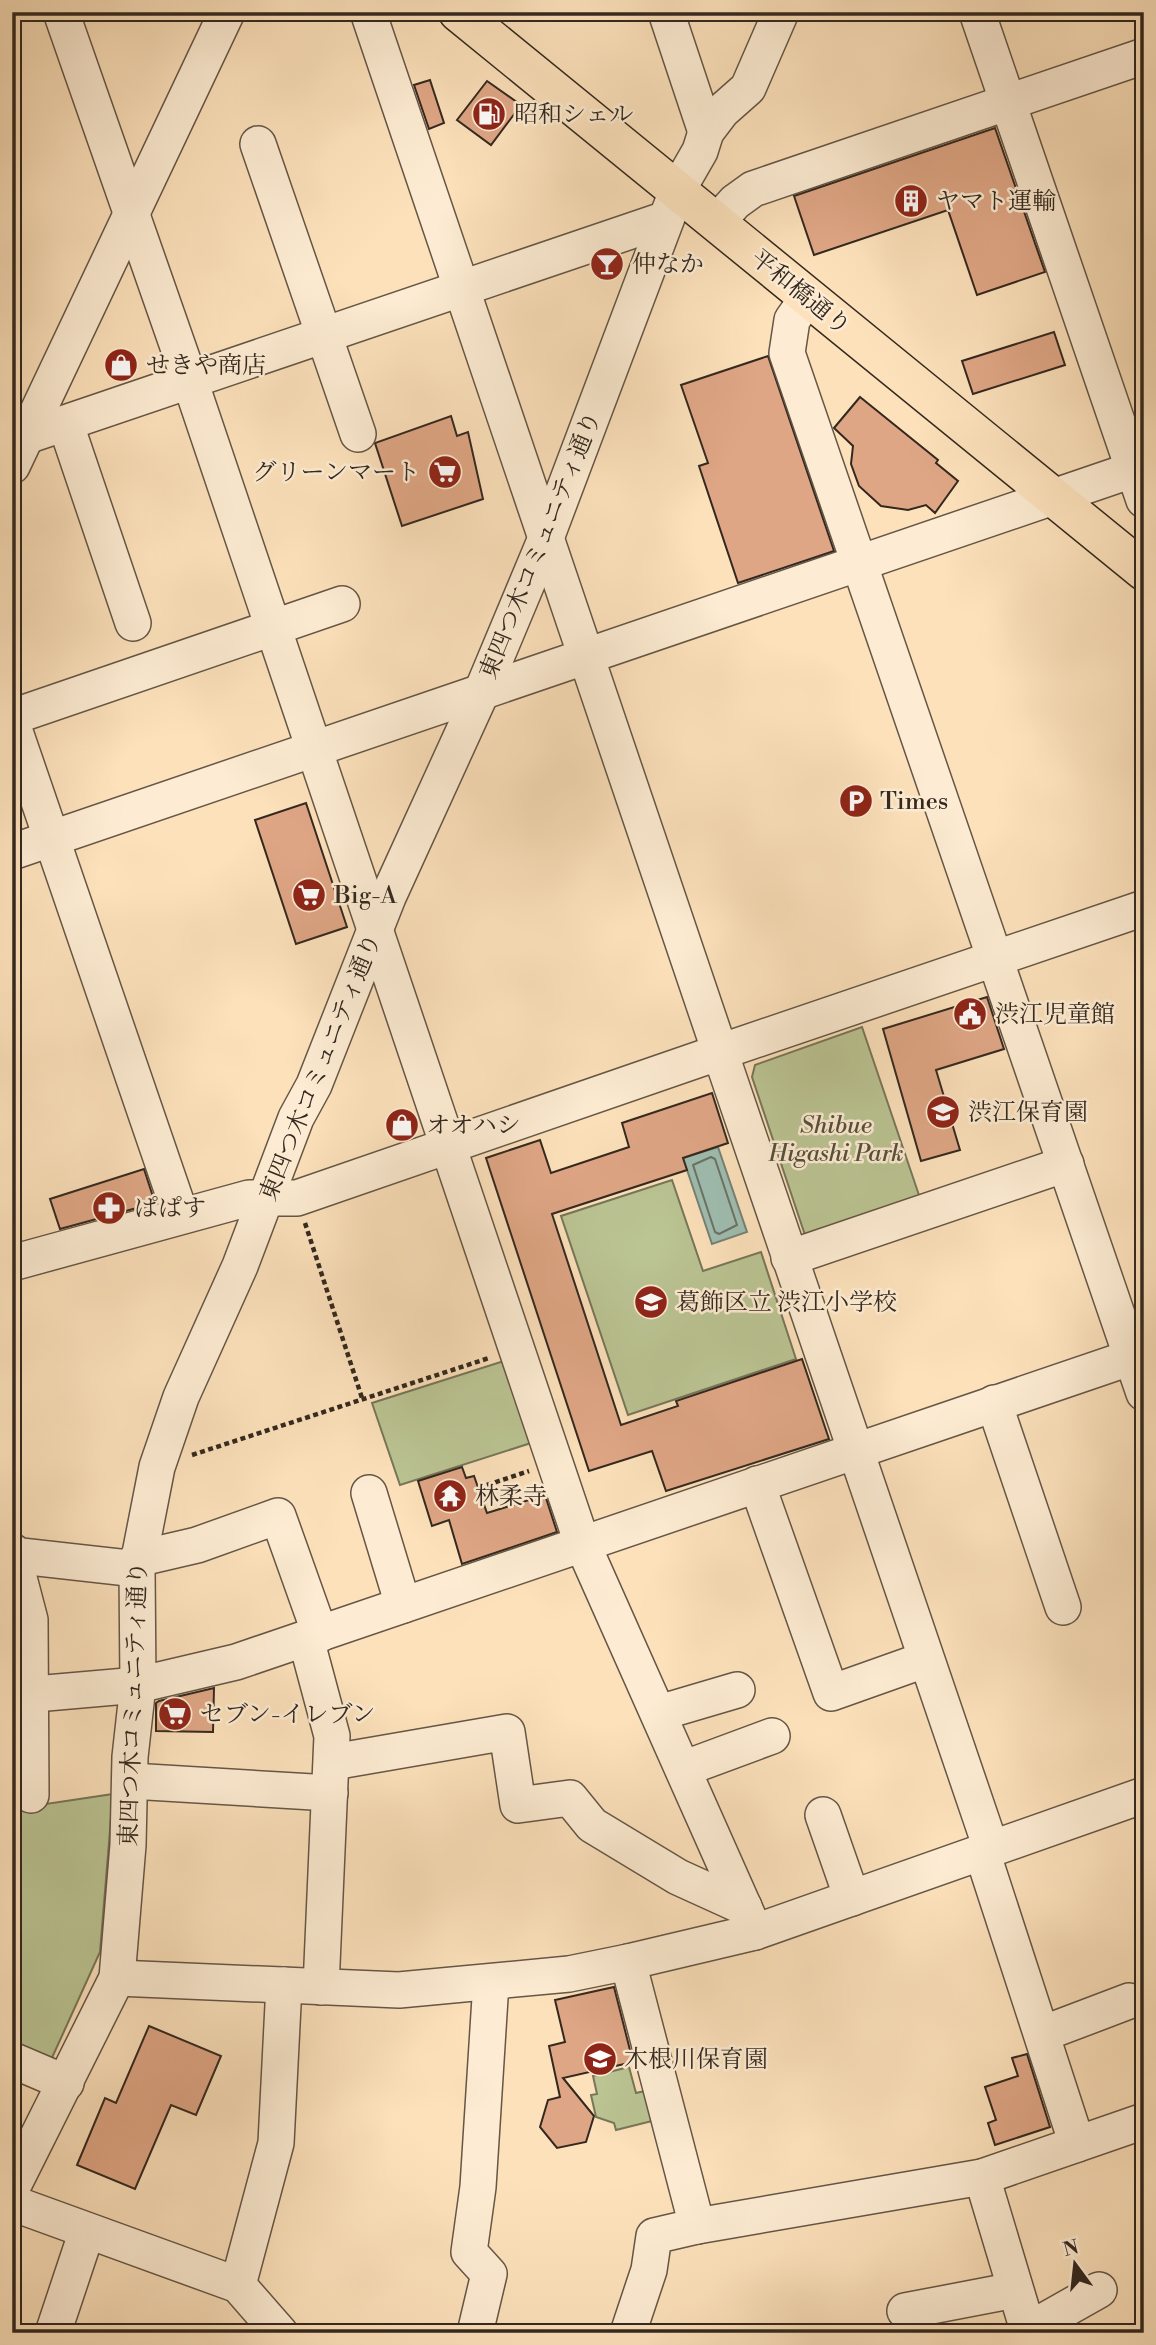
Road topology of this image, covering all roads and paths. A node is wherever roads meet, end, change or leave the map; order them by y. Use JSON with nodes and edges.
{"nodes":[{"id":1,"x":61,"y":12,"type":"edge"},
{"id":2,"x":227,"y":12,"type":"edge"},
{"id":3,"x":368,"y":12,"type":"edge"},
{"id":4,"x":458,"y":12,"type":"edge"},
{"id":5,"x":666,"y":12,"type":"edge"},
{"id":6,"x":781,"y":12,"type":"edge"},
{"id":7,"x":977,"y":12,"type":"edge"},
{"id":8,"x":1144,"y":56,"type":"edge"},
{"id":9,"x":1007,"y":102,"type":"junction"},
{"id":10,"x":706,"y":132,"type":"junction"},
{"id":11,"x":258,"y":145,"type":"dead end"},
{"id":12,"x":671,"y":205,"type":"junction"},
{"id":13,"x":131,"y":214,"type":"junction"},
{"id":14,"x":717,"y":222,"type":"junction"},
{"id":15,"x":461,"y":289,"type":"junction"},
{"id":16,"x":808,"y":298,"type":"junction"},
{"id":17,"x":325,"y":335,"type":"junction"},
{"id":18,"x":190,"y":382,"type":"junction"},
{"id":19,"x":66,"y":425,"type":"junction"},
{"id":20,"x":358,"y":434,"type":"dead end"},
{"id":21,"x":17,"y":447,"type":"edge"},
{"id":22,"x":1141,"y":478,"type":"edge"},
{"id":23,"x":1052,"y":496,"type":"junction"},
{"id":24,"x":546,"y":538,"type":"junction"},
{"id":25,"x":858,"y":564,"type":"junction"},
{"id":26,"x":1142,"y":565,"type":"edge"},
{"id":27,"x":342,"y":604,"type":"dead end"},
{"id":28,"x":133,"y":623,"type":"dead end"},
{"id":29,"x":271,"y":627,"type":"junction"},
{"id":30,"x":586,"y":656,"type":"junction"},
{"id":31,"x":482,"y":691,"type":"junction"},
{"id":32,"x":12,"y":717,"type":"edge"},
{"id":33,"x":12,"y":723,"type":"edge"},
{"id":34,"x":312,"y":749,"type":"junction"},
{"id":35,"x":52,"y":839,"type":"junction"},
{"id":36,"x":12,"y":852,"type":"edge"},
{"id":37,"x":1144,"y":908,"type":"edge"},
{"id":38,"x":375,"y":932,"type":"junction"},
{"id":39,"x":995,"y":959,"type":"junction"},
{"id":40,"x":720,"y":1052,"type":"junction"},
{"id":41,"x":447,"y":1148,"type":"junction"},
{"id":42,"x":1066,"y":1164,"type":"junction"},
{"id":43,"x":281,"y":1198,"type":"junction"},
{"id":44,"x":181,"y":1216,"type":"junction"},
{"id":45,"x":789,"y":1258,"type":"junction"},
{"id":46,"x":12,"y":1263,"type":"edge"},
{"id":47,"x":516,"y":1349,"type":"junction"},
{"id":48,"x":1138,"y":1355,"type":"edge"},
{"id":49,"x":1144,"y":1393,"type":"edge"},
{"id":50,"x":362,"y":1398,"type":"junction"},
{"id":51,"x":994,"y":1403,"type":"junction"},
{"id":52,"x":855,"y":1451,"type":"junction"},
{"id":53,"x":555,"y":1463,"type":"junction"},
{"id":54,"x":157,"y":1467,"type":"junction"},
{"id":55,"x":757,"y":1484,"type":"junction"},
{"id":56,"x":487,"y":1485,"type":"dead end"},
{"id":57,"x":369,"y":1493,"type":"dead end"},
{"id":58,"x":582,"y":1543,"type":"junction"},
{"id":59,"x":13,"y":1554,"type":"edge"},
{"id":60,"x":137,"y":1564,"type":"junction"},
{"id":61,"x":403,"y":1605,"type":"junction"},
{"id":62,"x":1063,"y":1607,"type":"dead end"},
{"id":63,"x":313,"y":1636,"type":"junction"},
{"id":64,"x":924,"y":1660,"type":"junction"},
{"id":65,"x":138,"y":1685,"type":"junction"},
{"id":66,"x":737,"y":1690,"type":"dead end"},
{"id":67,"x":20,"y":1695,"type":"edge"},
{"id":68,"x":659,"y":1713,"type":"junction"},
{"id":69,"x":772,"y":1736,"type":"dead end"},
{"id":70,"x":683,"y":1769,"type":"junction"},
{"id":71,"x":331,"y":1777,"type":"junction"},
{"id":72,"x":131,"y":1781,"type":"junction"},
{"id":73,"x":31,"y":1795,"type":"dead end"},
{"id":74,"x":1144,"y":1795,"type":"edge"},
{"id":75,"x":823,"y":1815,"type":"dead end"},
{"id":76,"x":986,"y":1850,"type":"junction"},
{"id":77,"x":852,"y":1898,"type":"junction"},
{"id":78,"x":749,"y":1919,"type":"junction"},
{"id":79,"x":628,"y":1962,"type":"junction"},
{"id":80,"x":117,"y":1978,"type":"junction"},
{"id":81,"x":491,"y":1982,"type":"junction"},
{"id":82,"x":284,"y":1985,"type":"junction"},
{"id":83,"x":321,"y":1987,"type":"junction"},
{"id":84,"x":1129,"y":2001,"type":"dead end"},
{"id":85,"x":1042,"y":2034,"type":"junction"},
{"id":86,"x":12,"y":2060,"type":"edge"},
{"id":87,"x":66,"y":2083,"type":"junction"},
{"id":88,"x":1144,"y":2121,"type":"edge"},
{"id":89,"x":1077,"y":2144,"type":"junction"},
{"id":90,"x":982,"y":2177,"type":"junction"},
{"id":91,"x":12,"y":2188,"type":"edge"},
{"id":92,"x":12,"y":2203,"type":"edge"},
{"id":93,"x":697,"y":2226,"type":"junction"},
{"id":94,"x":87,"y":2231,"type":"junction"},
{"id":95,"x":238,"y":2285,"type":"junction"},
{"id":96,"x":1015,"y":2290,"type":"junction"},
{"id":97,"x":1099,"y":2290,"type":"dead end"},
{"id":98,"x":905,"y":2311,"type":"dead end"},
{"id":99,"x":1032,"y":2331,"type":"edge"},
{"id":100,"x":53,"y":2333,"type":"edge"},
{"id":101,"x":280,"y":2333,"type":"edge"},
{"id":102,"x":475,"y":2333,"type":"edge"},
{"id":103,"x":628,"y":2333,"type":"edge"}],
"edges":[{"from":1,"to":13,"type":"street"},
{"from":2,"to":13,"type":"street"},
{"from":3,"to":15,"type":"street"},
{"from":4,"to":12,"type":"main road","name":"平和橋通り"},
{"from":5,"to":10,"type":"street"},
{"from":6,"to":10,"type":"street","name":"東四つ木コミュニティ通り"},
{"from":7,"to":9,"type":"street"},
{"from":8,"to":9,"type":"street"},
{"from":9,"to":14,"type":"street"},
{"from":9,"to":22,"type":"street"},
{"from":10,"to":12,"type":"street","name":"東四つ木コミュニティ通り"},
{"from":11,"to":17,"type":"street"},
{"from":12,"to":14,"type":"main road","name":"平和橋通り"},
{"from":12,"to":15,"type":"street"},
{"from":12,"to":24,"type":"street","name":"東四つ木コミュニティ通り"},
{"from":13,"to":18,"type":"street"},
{"from":13,"to":21,"type":"street"},
{"from":14,"to":16,"type":"main road","name":"平和橋通り"},
{"from":15,"to":17,"type":"street"},
{"from":15,"to":24,"type":"street"},
{"from":16,"to":23,"type":"main road","name":"平和橋通り"},
{"from":16,"to":25,"type":"street"},
{"from":17,"to":18,"type":"street"},
{"from":17,"to":20,"type":"street"},
{"from":18,"to":19,"type":"street"},
{"from":18,"to":29,"type":"street"},
{"from":19,"to":21,"type":"street"},
{"from":19,"to":28,"type":"street"},
{"from":22,"to":23,"type":"street"},
{"from":23,"to":25,"type":"street"},
{"from":23,"to":26,"type":"main road","name":"平和橋通り"},
{"from":24,"to":30,"type":"street"},
{"from":24,"to":31,"type":"street","name":"東四つ木コミュニティ通り"},
{"from":25,"to":30,"type":"street"},
{"from":25,"to":39,"type":"street"},
{"from":27,"to":29,"type":"street"},
{"from":29,"to":32,"type":"street"},
{"from":29,"to":34,"type":"street"},
{"from":30,"to":31,"type":"street"},
{"from":30,"to":40,"type":"street"},
{"from":31,"to":34,"type":"street"},
{"from":31,"to":38,"type":"street","name":"東四つ木コミュニティ通り"},
{"from":33,"to":35,"type":"street"},
{"from":34,"to":35,"type":"street"},
{"from":34,"to":38,"type":"street"},
{"from":35,"to":36,"type":"street"},
{"from":35,"to":44,"type":"street"},
{"from":37,"to":39,"type":"street"},
{"from":38,"to":41,"type":"street"},
{"from":38,"to":43,"type":"street","name":"東四つ木コミュニティ通り"},
{"from":39,"to":40,"type":"street"},
{"from":39,"to":42,"type":"street"},
{"from":40,"to":41,"type":"street"},
{"from":40,"to":45,"type":"street"},
{"from":41,"to":43,"type":"street"},
{"from":41,"to":47,"type":"street"},
{"from":42,"to":45,"type":"street"},
{"from":42,"to":48,"type":"street"},
{"from":43,"to":44,"type":"street"},
{"from":43,"to":50,"type":"path"},
{"from":43,"to":54,"type":"street","name":"東四つ木コミュニティ通り"},
{"from":44,"to":46,"type":"street"},
{"from":45,"to":52,"type":"street"},
{"from":47,"to":50,"type":"path"},
{"from":47,"to":53,"type":"street"},
{"from":48,"to":49,"type":"street"},
{"from":48,"to":51,"type":"street"},
{"from":50,"to":54,"type":"path"},
{"from":51,"to":52,"type":"street"},
{"from":51,"to":62,"type":"street"},
{"from":52,"to":55,"type":"street"},
{"from":52,"to":64,"type":"street"},
{"from":53,"to":56,"type":"path"},
{"from":53,"to":58,"type":"street"},
{"from":54,"to":60,"type":"street","name":"東四つ木コミュニティ通り"},
{"from":55,"to":58,"type":"street"},
{"from":55,"to":64,"type":"street"},
{"from":57,"to":61,"type":"street"},
{"from":58,"to":61,"type":"street"},
{"from":58,"to":68,"type":"street"},
{"from":59,"to":60,"type":"street"},
{"from":59,"to":67,"type":"street"},
{"from":60,"to":63,"type":"street"},
{"from":60,"to":65,"type":"street","name":"東四つ木コミュニティ通り"},
{"from":61,"to":63,"type":"street"},
{"from":63,"to":65,"type":"street"},
{"from":63,"to":71,"type":"street"},
{"from":64,"to":76,"type":"street"},
{"from":65,"to":67,"type":"street"},
{"from":65,"to":72,"type":"street","name":"東四つ木コミュニティ通り"},
{"from":66,"to":68,"type":"street"},
{"from":67,"to":73,"type":"street"},
{"from":68,"to":70,"type":"street"},
{"from":69,"to":70,"type":"street"},
{"from":70,"to":78,"type":"street"},
{"from":71,"to":72,"type":"street"},
{"from":71,"to":78,"type":"street"},
{"from":71,"to":83,"type":"street"},
{"from":72,"to":80,"type":"street","name":"東四つ木コミュニティ通り"},
{"from":74,"to":76,"type":"street"},
{"from":75,"to":77,"type":"street"},
{"from":76,"to":77,"type":"street"},
{"from":76,"to":85,"type":"street"},
{"from":77,"to":78,"type":"street"},
{"from":78,"to":79,"type":"street"},
{"from":79,"to":81,"type":"street"},
{"from":79,"to":93,"type":"street"},
{"from":80,"to":82,"type":"street"},
{"from":80,"to":87,"type":"street"},
{"from":81,"to":83,"type":"street"},
{"from":81,"to":102,"type":"street"},
{"from":82,"to":83,"type":"street"},
{"from":82,"to":95,"type":"street"},
{"from":84,"to":85,"type":"street"},
{"from":85,"to":89,"type":"street"},
{"from":86,"to":87,"type":"street"},
{"from":87,"to":91,"type":"street"},
{"from":88,"to":89,"type":"street"},
{"from":89,"to":90,"type":"street"},
{"from":90,"to":93,"type":"street"},
{"from":90,"to":96,"type":"street"},
{"from":92,"to":94,"type":"street"},
{"from":93,"to":103,"type":"street"},
{"from":94,"to":95,"type":"street"},
{"from":94,"to":100,"type":"street"},
{"from":95,"to":101,"type":"street"},
{"from":96,"to":98,"type":"street"},
{"from":96,"to":99,"type":"street"},
{"from":97,"to":99,"type":"street"}]}
